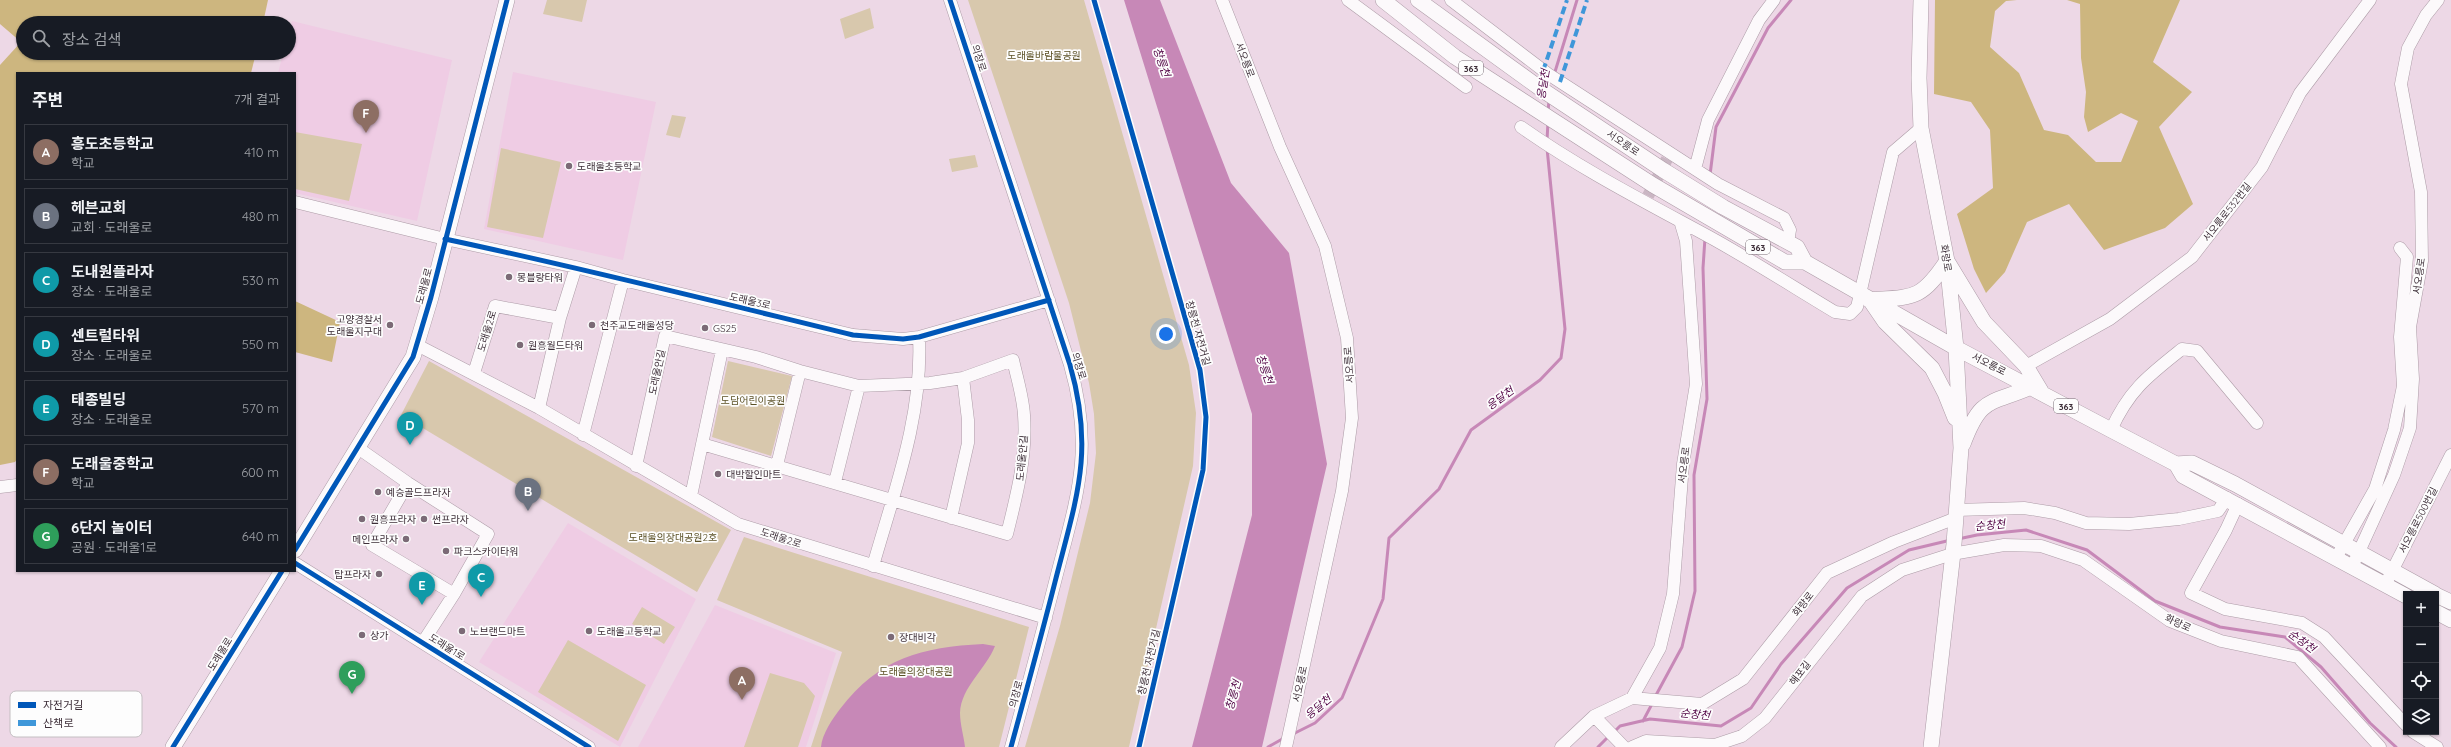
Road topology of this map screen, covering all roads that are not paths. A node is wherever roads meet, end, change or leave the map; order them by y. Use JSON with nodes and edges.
{"nodes":[{"id":1,"x":507,"y":0,"type":"edge"},
{"id":2,"x":950,"y":0,"type":"edge"},
{"id":3,"x":1222,"y":0,"type":"edge"},
{"id":4,"x":1348,"y":0,"type":"edge"},
{"id":5,"x":1383,"y":0,"type":"edge"},
{"id":6,"x":1418,"y":0,"type":"edge"},
{"id":7,"x":1451,"y":0,"type":"edge"},
{"id":8,"x":1774,"y":0,"type":"edge"},
{"id":9,"x":1921,"y":0,"type":"edge"},
{"id":10,"x":2371,"y":0,"type":"edge"},
{"id":11,"x":2438,"y":0,"type":"edge"},
{"id":12,"x":1466,"y":86,"type":"dead end"},
{"id":13,"x":1521,"y":126,"type":"dead end"},
{"id":14,"x":1921,"y":128,"type":"junction"},
{"id":15,"x":1698,"y":171,"type":"junction"},
{"id":16,"x":296,"y":202,"type":"edge"},
{"id":17,"x":1681,"y":224,"type":"junction"},
{"id":18,"x":446,"y":239,"type":"junction"},
{"id":19,"x":1788,"y":242,"type":"junction"},
{"id":20,"x":2400,"y":248,"type":"dead end"},
{"id":21,"x":1947,"y":260,"type":"junction"},
{"id":22,"x":1805,"y":262,"type":"junction"},
{"id":23,"x":576,"y":267,"type":"junction"},
{"id":24,"x":623,"y":280,"type":"junction"},
{"id":25,"x":1865,"y":297,"type":"junction"},
{"id":26,"x":1049,"y":300,"type":"junction"},
{"id":27,"x":560,"y":318,"type":"junction"},
{"id":28,"x":919,"y":337,"type":"junction"},
{"id":29,"x":417,"y":345,"type":"junction"},
{"id":30,"x":1956,"y":348,"type":"junction"},
{"id":31,"x":722,"y":350,"type":"junction"},
{"id":32,"x":2026,"y":366,"type":"junction"},
{"id":33,"x":800,"y":371,"type":"junction"},
{"id":34,"x":474,"y":373,"type":"junction"},
{"id":35,"x":963,"y":378,"type":"junction"},
{"id":36,"x":918,"y":384,"type":"junction"},
{"id":37,"x":859,"y":386,"type":"junction"},
{"id":38,"x":2037,"y":390,"type":"junction"},
{"id":39,"x":539,"y":408,"type":"junction"},
{"id":40,"x":2257,"y":423,"type":"dead end"},
{"id":41,"x":2111,"y":430,"type":"junction"},
{"id":42,"x":583,"y":435,"type":"junction"},
{"id":43,"x":702,"y":444,"type":"junction"},
{"id":44,"x":358,"y":448,"type":"junction"},
{"id":45,"x":1961,"y":448,"type":"junction"},
{"id":46,"x":2451,"y":455,"type":"edge"},
{"id":47,"x":2176,"y":464,"type":"junction"},
{"id":48,"x":777,"y":465,"type":"junction"},
{"id":49,"x":636,"y":466,"type":"junction"},
{"id":50,"x":835,"y":482,"type":"junction"},
{"id":51,"x":408,"y":483,"type":"junction"},
{"id":52,"x":16,"y":485,"type":"edge"},
{"id":53,"x":0,"y":487,"type":"edge"},
{"id":54,"x":691,"y":496,"type":"junction"},
{"id":55,"x":2233,"y":501,"type":"junction"},
{"id":56,"x":892,"y":502,"type":"junction"},
{"id":57,"x":951,"y":518,"type":"junction"},
{"id":58,"x":1955,"y":531,"type":"junction"},
{"id":59,"x":2344,"y":544,"type":"junction"},
{"id":60,"x":296,"y":548,"type":"edge"},
{"id":61,"x":2359,"y":552,"type":"junction"},
{"id":62,"x":2336,"y":558,"type":"junction"},
{"id":63,"x":296,"y":564,"type":"edge"},
{"id":64,"x":873,"y":566,"type":"junction"},
{"id":65,"x":2352,"y":567,"type":"junction"},
{"id":66,"x":2393,"y":570,"type":"junction"},
{"id":67,"x":281,"y":572,"type":"edge"},
{"id":68,"x":2385,"y":584,"type":"junction"},
{"id":69,"x":2430,"y":591,"type":"edge"},
{"id":70,"x":454,"y":594,"type":"junction"},
{"id":71,"x":2403,"y":594,"type":"edge"},
{"id":72,"x":2439,"y":596,"type":"edge"},
{"id":73,"x":2451,"y":602,"type":"edge"},
{"id":74,"x":2439,"y":614,"type":"edge"},
{"id":75,"x":1046,"y":618,"type":"junction"},
{"id":76,"x":2451,"y":620,"type":"edge"},
{"id":77,"x":423,"y":642,"type":"junction"},
{"id":78,"x":1635,"y":698,"type":"junction"},
{"id":79,"x":1597,"y":720,"type":"junction"},
{"id":80,"x":2403,"y":722,"type":"edge"},
{"id":81,"x":2418,"y":735,"type":"edge"},
{"id":82,"x":1625,"y":746,"type":"edge"},
{"id":83,"x":173,"y":747,"type":"edge"},
{"id":84,"x":589,"y":747,"type":"edge"},
{"id":85,"x":1011,"y":747,"type":"edge"},
{"id":86,"x":1286,"y":747,"type":"edge"},
{"id":87,"x":1561,"y":747,"type":"edge"},
{"id":88,"x":1931,"y":747,"type":"edge"},
{"id":89,"x":2380,"y":747,"type":"edge"},
{"id":90,"x":2438,"y":747,"type":"edge"}],
"edges":[{"from":1,"to":18,"type":"main road","name":"도래울로"},
{"from":2,"to":26,"type":"street","name":"의장로"},
{"from":3,"to":86,"type":"street","name":"서오릉로"},
{"from":4,"to":12,"type":"street"},
{"from":5,"to":22,"type":"main road","name":"서오릉로","number":"363"},
{"from":6,"to":19,"type":"main road","name":"서오릉로","number":"363"},
{"from":7,"to":15,"type":"street"},
{"from":8,"to":15,"type":"street"},
{"from":9,"to":14,"type":"main road","name":"화랑로"},
{"from":10,"to":32,"type":"street","name":"서오릉로532번길"},
{"from":11,"to":61,"type":"street","name":"서오릉로"},
{"from":13,"to":17,"type":"street"},
{"from":14,"to":21,"type":"main road","name":"화랑로"},
{"from":14,"to":25,"type":"street"},
{"from":15,"to":19,"type":"street"},
{"from":16,"to":18,"type":"street","name":"도래울3로"},
{"from":17,"to":25,"type":"street"},
{"from":17,"to":78,"type":"street","name":"서오릉로"},
{"from":18,"to":23,"type":"street","name":"도래울3로"},
{"from":18,"to":29,"type":"main road","name":"도래울로"},
{"from":19,"to":22,"type":"main road","name":"서오릉로","number":"363"},
{"from":20,"to":59,"type":"street"},
{"from":21,"to":25,"type":"main road"},
{"from":21,"to":30,"type":"main road","name":"화랑로"},
{"from":21,"to":32,"type":"main road"},
{"from":22,"to":25,"type":"main road","name":"서오릉로","number":"363"},
{"from":23,"to":24,"type":"street","name":"도래울3로"},
{"from":23,"to":27,"type":"street"},
{"from":24,"to":28,"type":"street","name":"도래울3로"},
{"from":24,"to":42,"type":"street"},
{"from":25,"to":30,"type":"main road","name":"서오릉로","number":"363"},
{"from":25,"to":45,"type":"main road"},
{"from":26,"to":28,"type":"street","name":"도래울3로"},
{"from":26,"to":75,"type":"street","name":"의장로"},
{"from":27,"to":34,"type":"street","name":"도래울2로"},
{"from":27,"to":39,"type":"street"},
{"from":28,"to":36,"type":"street"},
{"from":29,"to":34,"type":"street","name":"도래울2로"},
{"from":29,"to":44,"type":"main road","name":"도래울로"},
{"from":30,"to":38,"type":"main road","name":"서오릉로","number":"363"},
{"from":30,"to":45,"type":"main road","name":"화랑로"},
{"from":31,"to":33,"type":"street","name":"도래울안길"},
{"from":31,"to":43,"type":"street"},
{"from":31,"to":49,"type":"street","name":"도래울안길"},
{"from":32,"to":38,"type":"main road"},
{"from":33,"to":37,"type":"street","name":"도래울안길"},
{"from":33,"to":48,"type":"street"},
{"from":34,"to":39,"type":"street","name":"도래울2로"},
{"from":35,"to":36,"type":"street","name":"도래울안길"},
{"from":35,"to":57,"type":"street"},
{"from":35,"to":57,"type":"street","name":"도래울안길"},
{"from":36,"to":37,"type":"street","name":"도래울안길"},
{"from":36,"to":56,"type":"street"},
{"from":37,"to":50,"type":"street"},
{"from":38,"to":41,"type":"main road","name":"서오릉로","number":"363"},
{"from":38,"to":45,"type":"main road"},
{"from":39,"to":42,"type":"street","name":"도래울2로"},
{"from":40,"to":41,"type":"street"},
{"from":41,"to":47,"type":"main road","name":"서오릉로","number":"363"},
{"from":42,"to":49,"type":"street","name":"도래울2로"},
{"from":43,"to":48,"type":"street","name":"도래울안길"},
{"from":43,"to":54,"type":"street"},
{"from":44,"to":51,"type":"street"},
{"from":44,"to":60,"type":"main road","name":"도래울로"},
{"from":45,"to":58,"type":"main road","name":"화랑로"},
{"from":46,"to":66,"type":"street","name":"서오릉로500번길"},
{"from":47,"to":55,"type":"main road","name":"서오릉로","number":"363"},
{"from":47,"to":59,"type":"main road","name":"서오릉로","number":"363"},
{"from":48,"to":50,"type":"street","name":"도래울안길"},
{"from":49,"to":54,"type":"street","name":"도래울2로"},
{"from":50,"to":56,"type":"street","name":"도래울안길"},
{"from":51,"to":70,"type":"street"},
{"from":51,"to":70,"type":"street"},
{"from":52,"to":53,"type":"street"},
{"from":54,"to":64,"type":"street","name":"도래울2로"},
{"from":55,"to":58,"type":"street"},
{"from":55,"to":62,"type":"main road","name":"서오릉로","number":"363"},
{"from":55,"to":80,"type":"street"},
{"from":56,"to":57,"type":"street","name":"도래울안길"},
{"from":56,"to":64,"type":"street"},
{"from":58,"to":78,"type":"street","name":"화랑로"},
{"from":58,"to":82,"type":"street","name":"해포길"},
{"from":58,"to":88,"type":"main road","name":"화랑로"},
{"from":58,"to":89,"type":"street","name":"화랑로"},
{"from":59,"to":61,"type":"main road","name":"서오릉로","number":"363"},
{"from":59,"to":62,"type":"street"},
{"from":61,"to":65,"type":"street","name":"서오릉로"},
{"from":61,"to":66,"type":"main road","name":"서오릉로","number":"363"},
{"from":62,"to":65,"type":"main road","name":"서오릉로","number":"363"},
{"from":63,"to":77,"type":"street","name":"도래울1로"},
{"from":64,"to":75,"type":"street","name":"도래울2로"},
{"from":65,"to":68,"type":"main road","name":"서오릉로","number":"363"},
{"from":66,"to":68,"type":"street","name":"서오릉로500번길"},
{"from":66,"to":69,"type":"main road","name":"서오릉로","number":"363"},
{"from":67,"to":83,"type":"main road","name":"도래울로"},
{"from":68,"to":71,"type":"main road","name":"서오릉로","number":"363"},
{"from":70,"to":77,"type":"street"},
{"from":72,"to":73,"type":"main road","name":"서오릉로","number":"363"},
{"from":74,"to":76,"type":"main road"},
{"from":75,"to":85,"type":"street","name":"의장로"},
{"from":77,"to":84,"type":"street","name":"도래울1로"},
{"from":78,"to":79,"type":"street"},
{"from":79,"to":82,"type":"street"},
{"from":79,"to":87,"type":"street"},
{"from":81,"to":90,"type":"street"}]}
